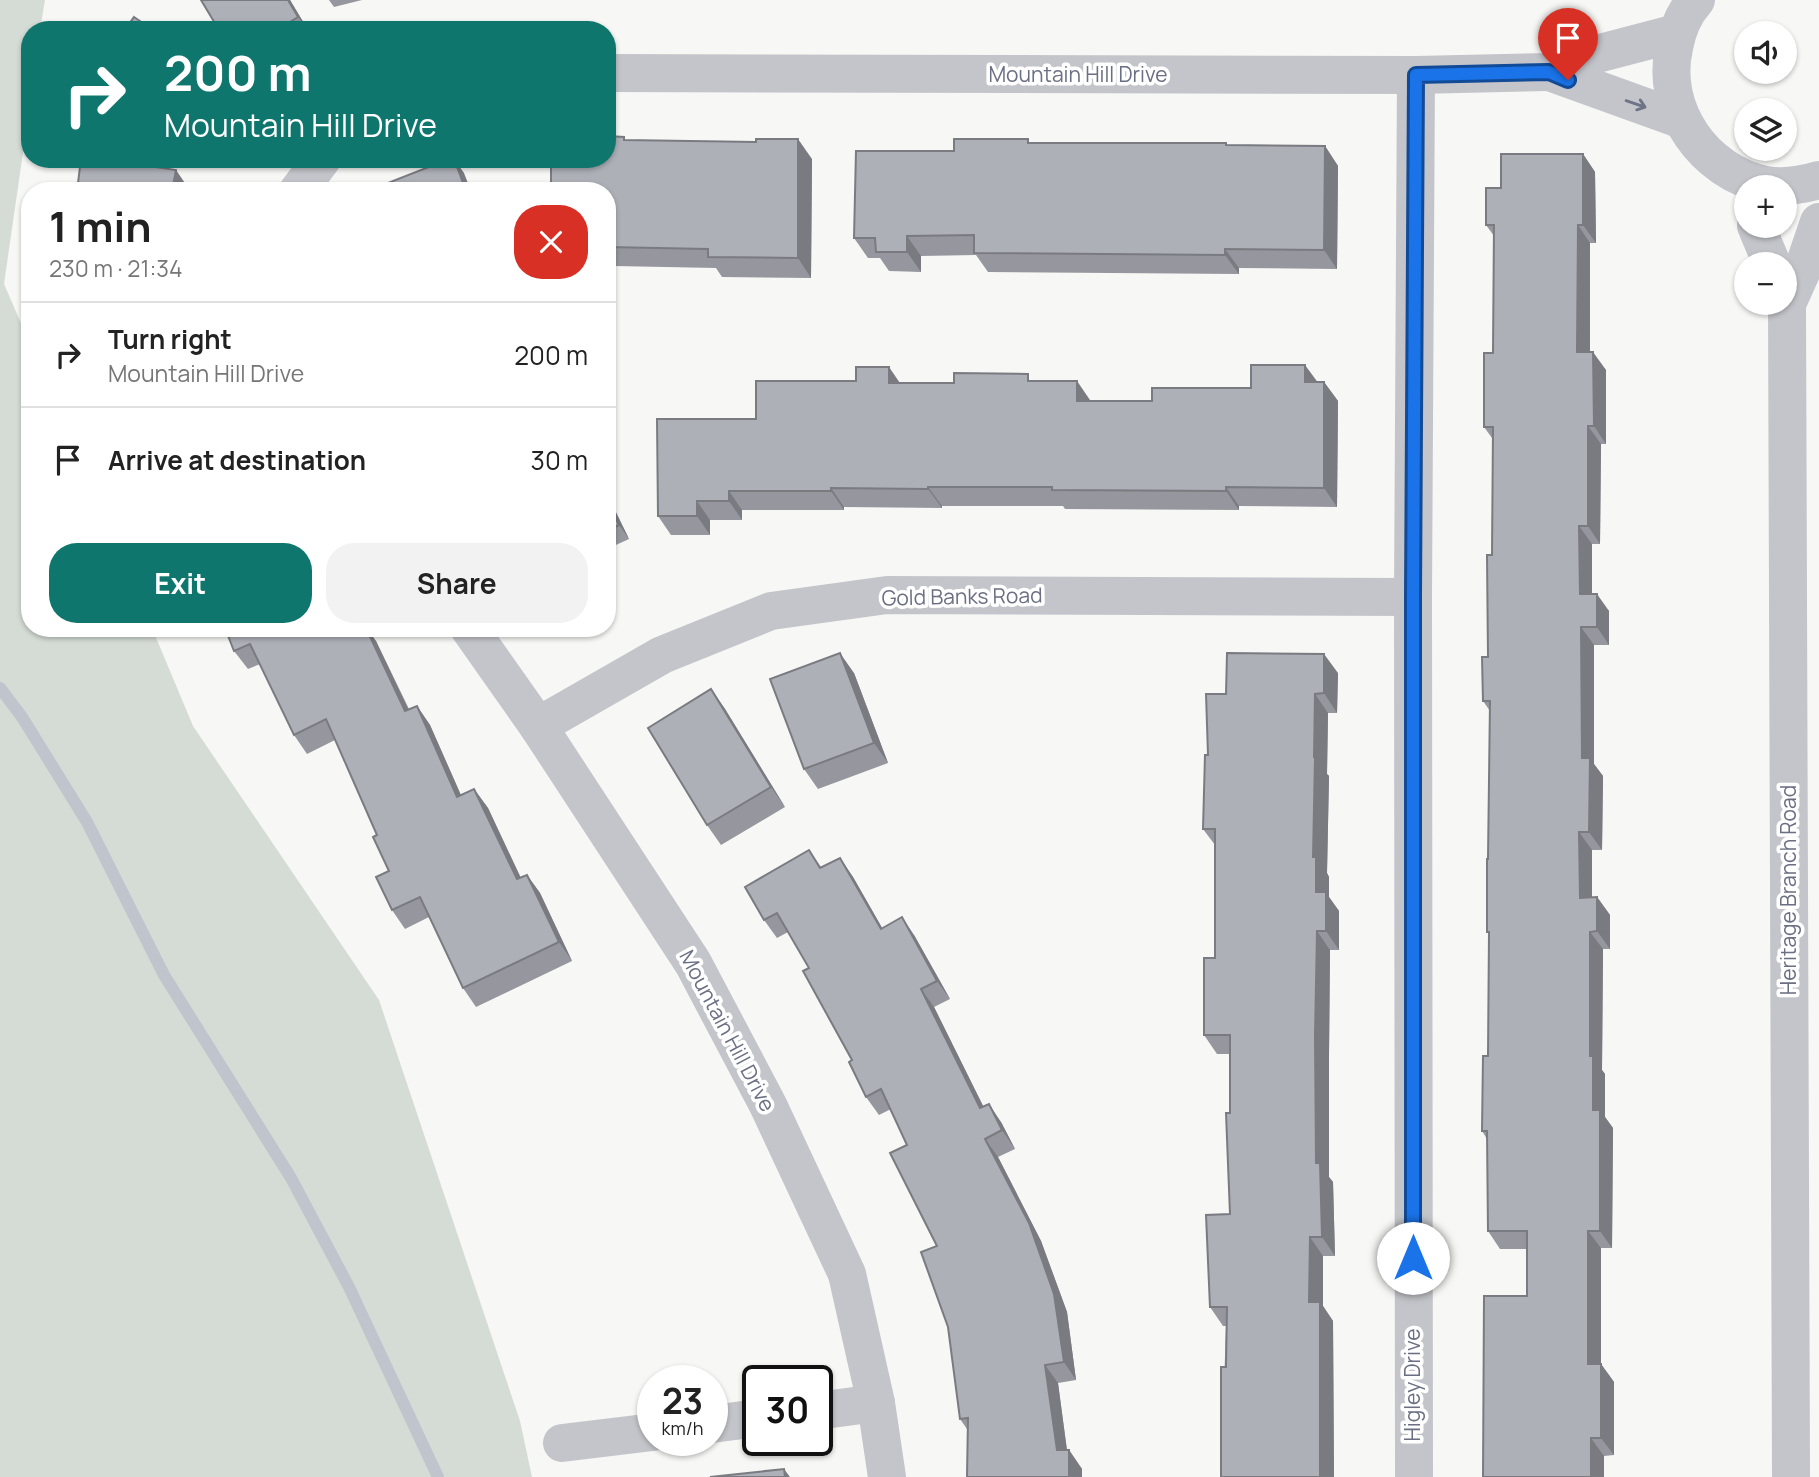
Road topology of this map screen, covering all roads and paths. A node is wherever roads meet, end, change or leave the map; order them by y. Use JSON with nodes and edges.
{"nodes":[{"id":1,"x":1696,"y":0,"type":"edge"},
{"id":2,"x":1677,"y":33,"type":"junction"},
{"id":3,"x":1549,"y":72,"type":"junction"},
{"id":4,"x":616,"y":73,"type":"edge"},
{"id":5,"x":1416,"y":75,"type":"junction"},
{"id":6,"x":1682,"y":120,"type":"junction"},
{"id":7,"x":1819,"y":180,"type":"edge"},
{"id":8,"x":1734,"y":183,"type":"edge"},
{"id":9,"x":1797,"y":186,"type":"edge"},
{"id":10,"x":1819,"y":222,"type":"edge"},
{"id":11,"x":1797,"y":280,"type":"edge"},
{"id":12,"x":1786,"y":315,"type":"edge"},
{"id":13,"x":1413,"y":597,"type":"junction"},
{"id":14,"x":475,"y":637,"type":"edge"},
{"id":15,"x":538,"y":726,"type":"junction"},
{"id":16,"x":876,"y":1404,"type":"junction"},
{"id":17,"x":833,"y":1409,"type":"edge"},
{"id":18,"x":637,"y":1434,"type":"edge"},
{"id":19,"x":562,"y":1443,"type":"dead end"},
{"id":20,"x":887,"y":1477,"type":"edge"},
{"id":21,"x":1413,"y":1477,"type":"edge"},
{"id":22,"x":1791,"y":1477,"type":"edge"}],
"edges":[{"from":1,"to":2,"type":"street"},
{"from":2,"to":3,"type":"street","name":"Mountain Hill Drive"},
{"from":2,"to":6,"type":"street"},
{"from":3,"to":5,"type":"street","name":"Mountain Hill Drive"},
{"from":3,"to":6,"type":"street","name":"Mountain Hill Drive","one_way":true},
{"from":4,"to":5,"type":"street","name":"Mountain Hill Drive"},
{"from":5,"to":13,"type":"street","name":"Higley Drive"},
{"from":6,"to":8,"type":"street"},
{"from":7,"to":9,"type":"street"},
{"from":10,"to":11,"type":"street","name":"Heritage Branch Road"},
{"from":12,"to":22,"type":"street","name":"Heritage Branch Road"},
{"from":13,"to":15,"type":"street","name":"Gold Banks Road"},
{"from":13,"to":21,"type":"street","name":"Higley Drive"},
{"from":14,"to":15,"type":"street","name":"Mountain Hill Drive"},
{"from":15,"to":16,"type":"street","name":"Mountain Hill Drive"},
{"from":16,"to":17,"type":"street"},
{"from":16,"to":20,"type":"street","name":"Mountain Hill Drive"},
{"from":18,"to":19,"type":"street"}]}
